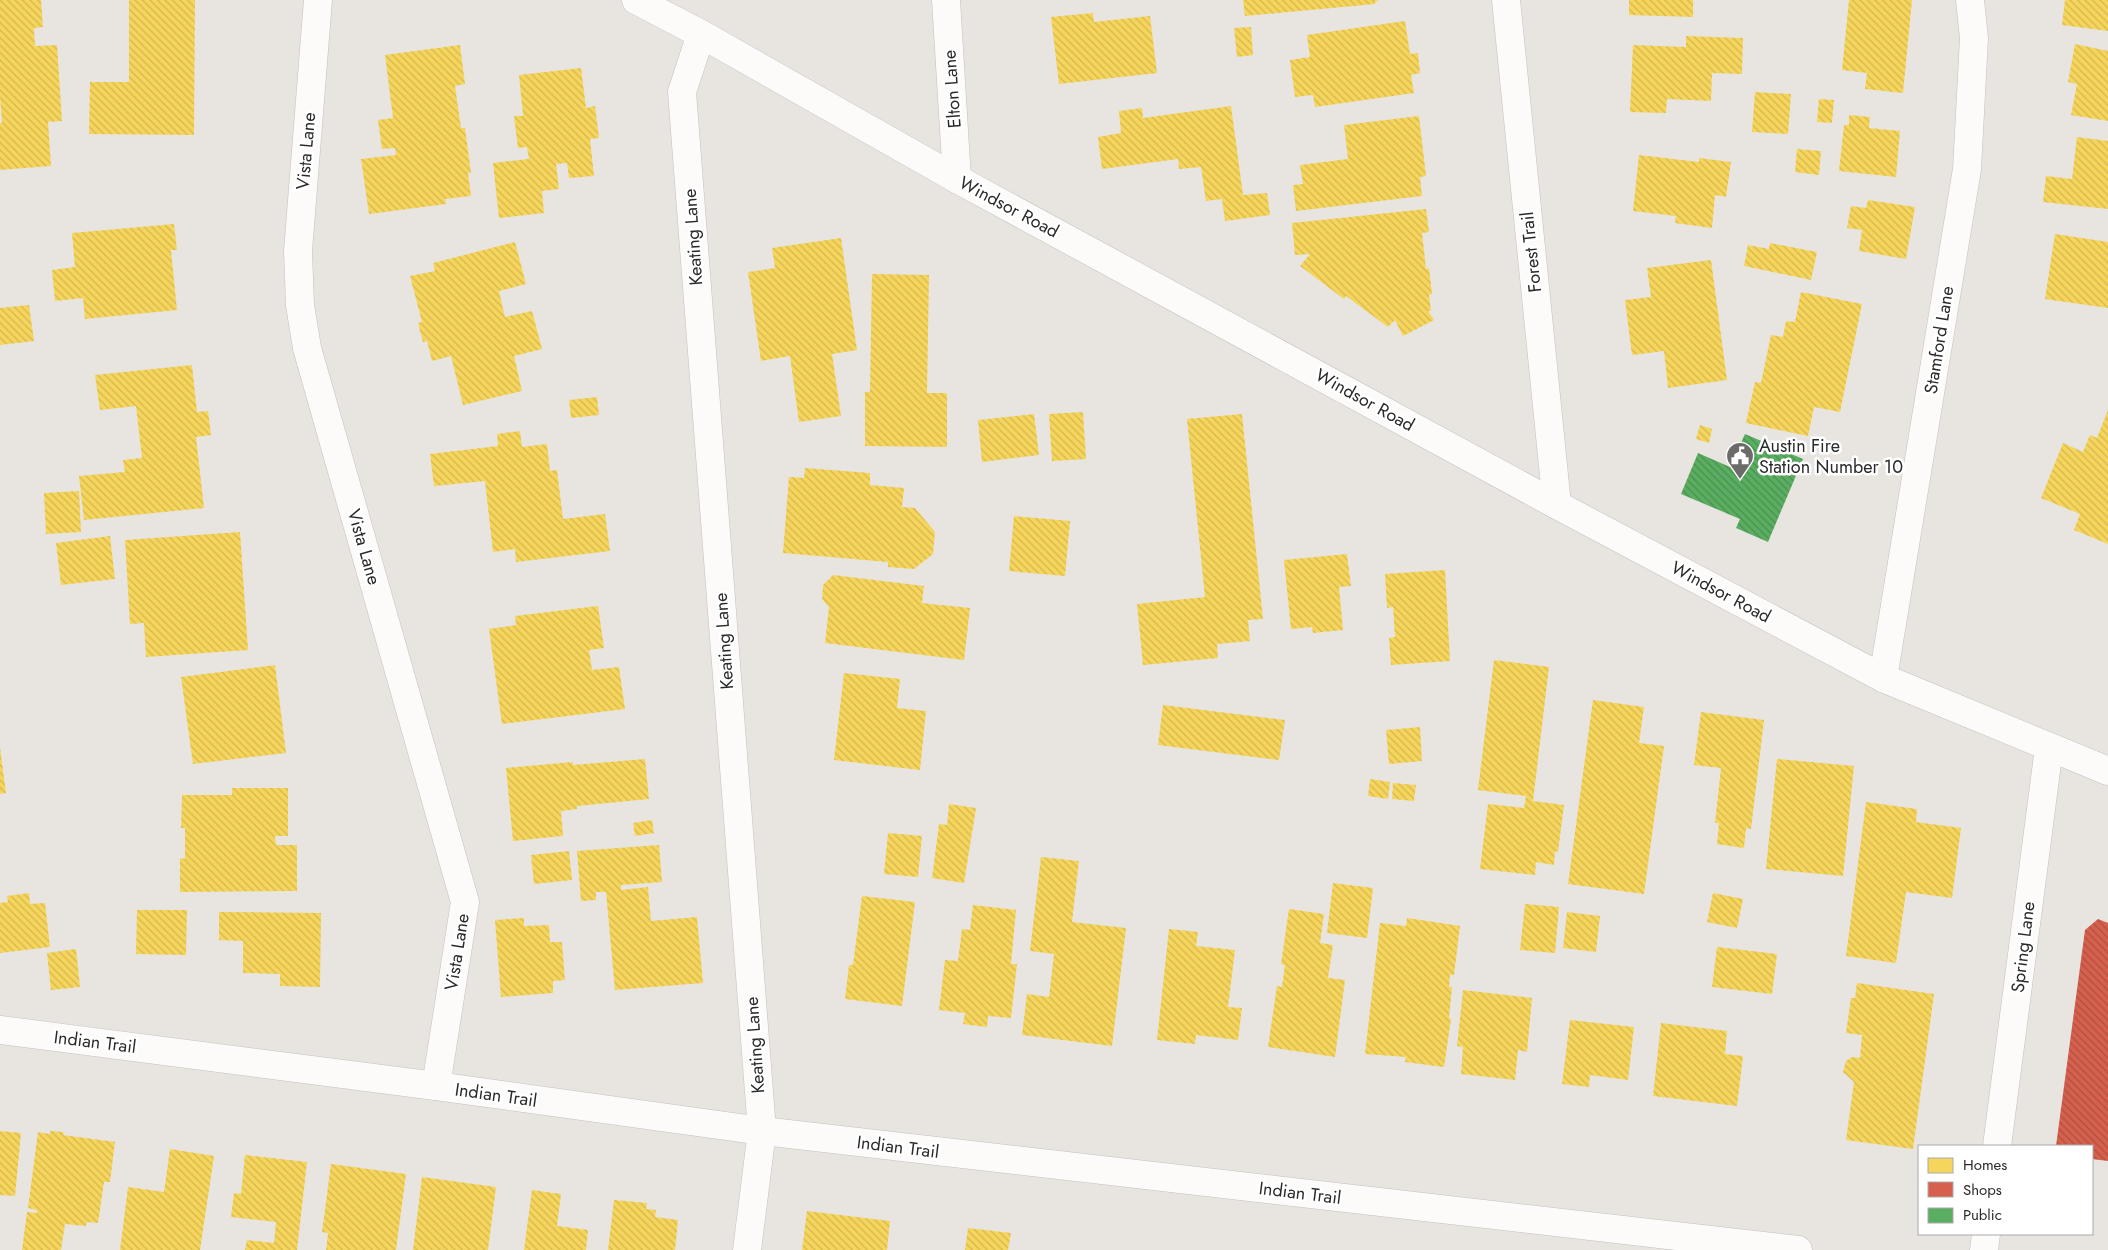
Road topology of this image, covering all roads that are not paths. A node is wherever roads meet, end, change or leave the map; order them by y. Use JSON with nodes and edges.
{"nodes":[{"id":1,"x":318,"y":0,"type":"edge"},
{"id":2,"x":636,"y":0,"type":"edge"},
{"id":3,"x":946,"y":0,"type":"edge"},
{"id":4,"x":1506,"y":0,"type":"edge"},
{"id":5,"x":1970,"y":0,"type":"edge"},
{"id":6,"x":701,"y":34,"type":"junction"},
{"id":7,"x":957,"y":179,"type":"junction"},
{"id":8,"x":1557,"y":505,"type":"junction"},
{"id":9,"x":1883,"y":678,"type":"junction"},
{"id":10,"x":2049,"y":748,"type":"junction"},
{"id":11,"x":2108,"y":771,"type":"edge"},
{"id":12,"x":0,"y":1030,"type":"edge"},
{"id":13,"x":436,"y":1086,"type":"junction"},
{"id":14,"x":762,"y":1131,"type":"junction"},
{"id":15,"x":1997,"y":1145,"type":"edge"},
{"id":16,"x":1986,"y":1235,"type":"edge"},
{"id":17,"x":747,"y":1250,"type":"edge"},
{"id":18,"x":1798,"y":1250,"type":"edge"},
{"id":19,"x":1984,"y":1250,"type":"edge"}],
"edges":[{"from":1,"to":13,"type":"street","name":"Vista Lane"},
{"from":2,"to":6,"type":"street","name":"Windsor Road"},
{"from":3,"to":7,"type":"street","name":"Elton Lane"},
{"from":4,"to":8,"type":"street","name":"Forest Trail"},
{"from":5,"to":9,"type":"street","name":"Stamford Lane"},
{"from":6,"to":7,"type":"street","name":"Windsor Road"},
{"from":6,"to":14,"type":"street","name":"Keating Lane"},
{"from":7,"to":8,"type":"street","name":"Windsor Road"},
{"from":8,"to":9,"type":"street","name":"Windsor Road"},
{"from":9,"to":10,"type":"street","name":"Windsor Road"},
{"from":10,"to":11,"type":"street","name":"Windsor Road"},
{"from":10,"to":15,"type":"street","name":"Spring Lane"},
{"from":12,"to":13,"type":"street","name":"Indian Trail"},
{"from":13,"to":14,"type":"street","name":"Indian Trail"},
{"from":14,"to":17,"type":"street","name":"Keating Lane"},
{"from":14,"to":18,"type":"street","name":"Indian Trail"},
{"from":16,"to":19,"type":"street"}]}
